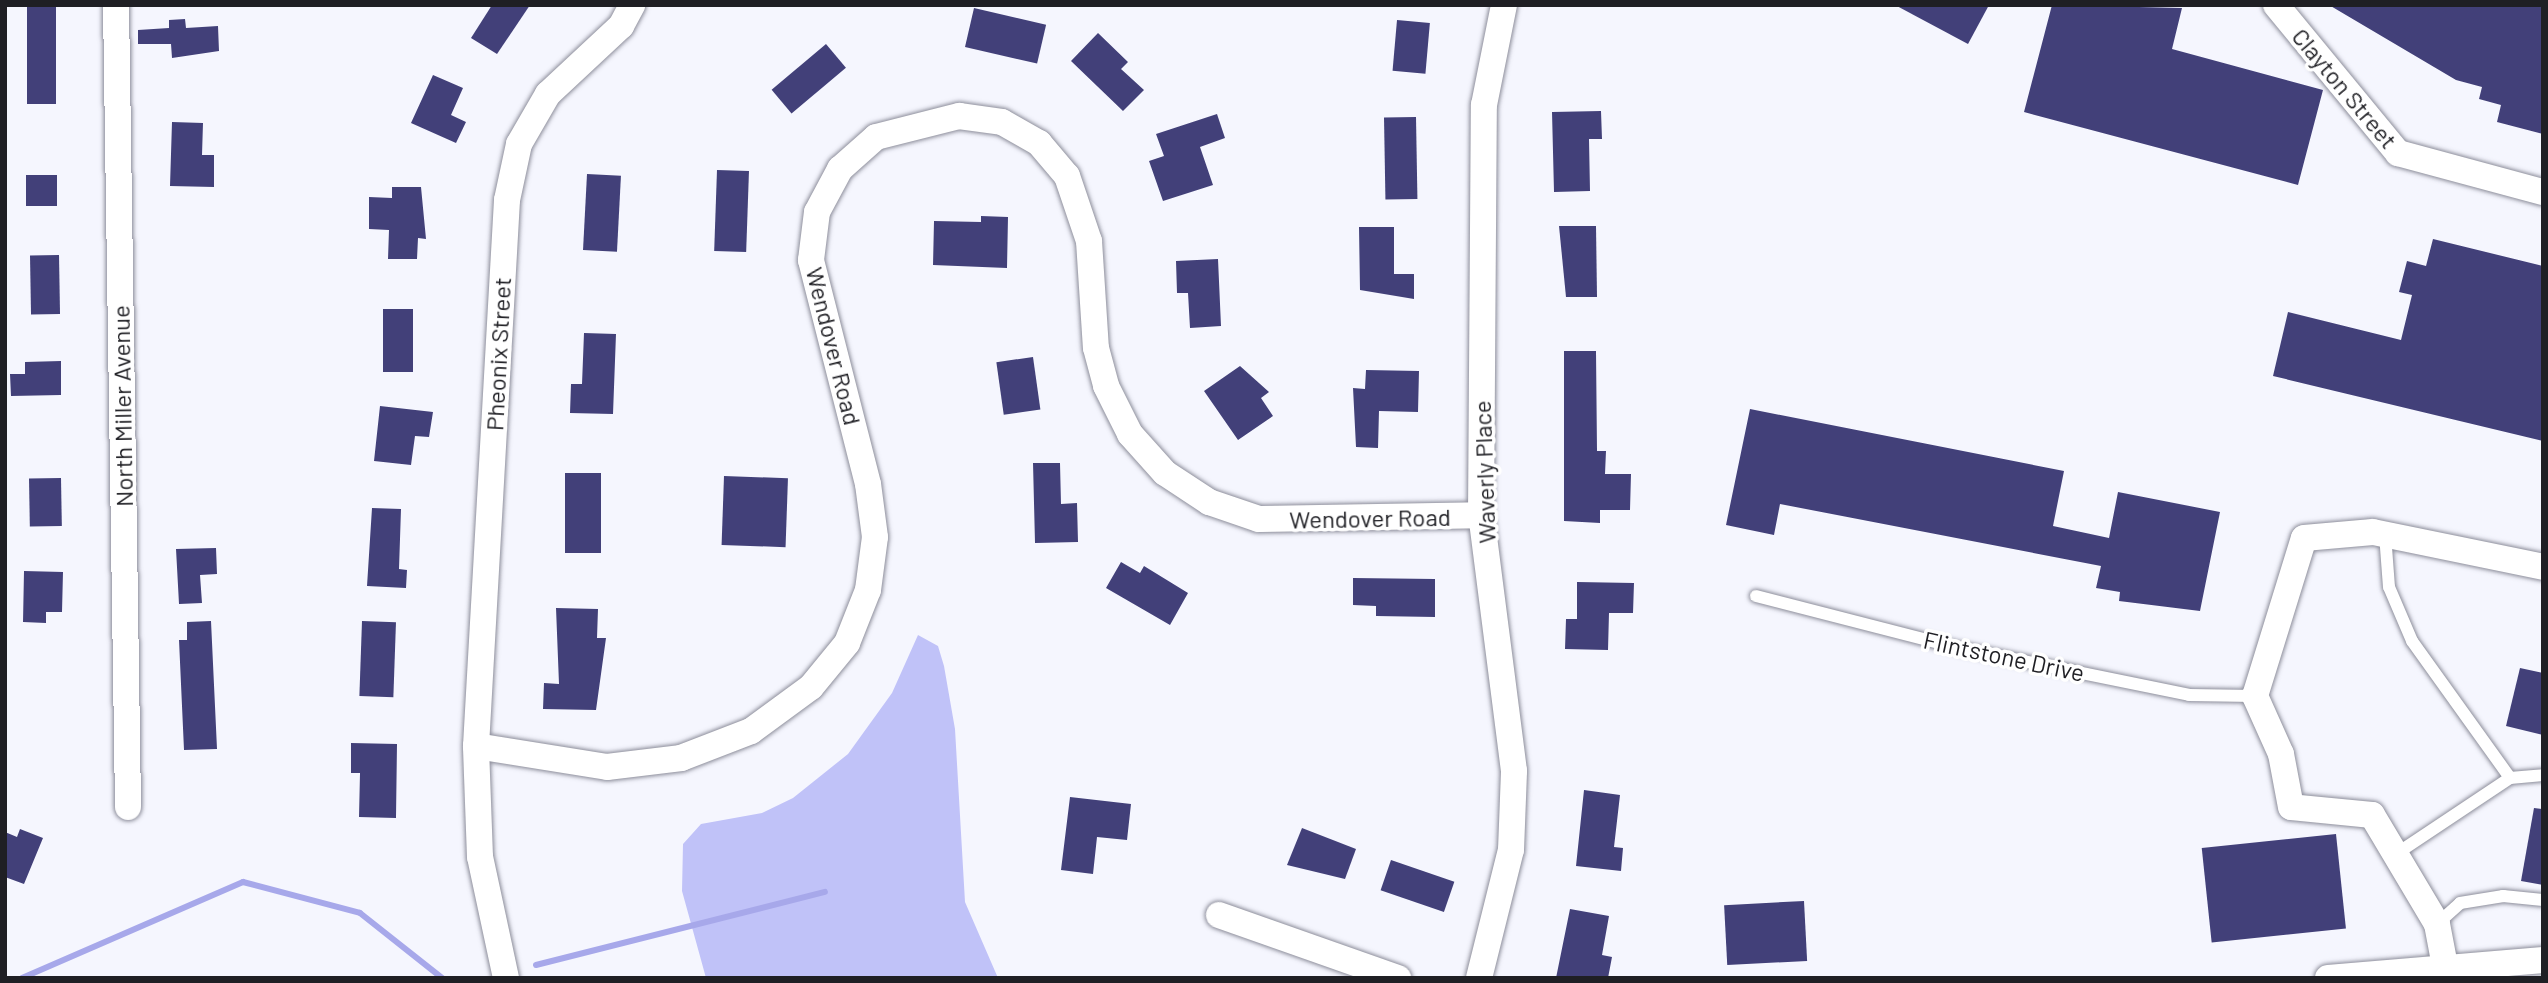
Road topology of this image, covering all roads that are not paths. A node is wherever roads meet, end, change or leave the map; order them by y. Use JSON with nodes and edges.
{"nodes":[{"id":1,"x":116,"y":5,"type":"edge"},
{"id":2,"x":632,"y":5,"type":"edge"},
{"id":3,"x":1504,"y":5,"type":"edge"},
{"id":4,"x":2276,"y":5,"type":"edge"},
{"id":5,"x":2543,"y":191,"type":"edge"},
{"id":6,"x":1481,"y":515,"type":"junction"},
{"id":7,"x":2385,"y":534,"type":"junction"},
{"id":8,"x":2543,"y":566,"type":"edge"},
{"id":9,"x":1756,"y":596,"type":"dead end"},
{"id":10,"x":2255,"y":696,"type":"junction"},
{"id":11,"x":476,"y":746,"type":"junction"},
{"id":12,"x":2543,"y":775,"type":"edge"},
{"id":13,"x":2510,"y":778,"type":"junction"},
{"id":14,"x":128,"y":807,"type":"dead end"},
{"id":15,"x":2396,"y":854,"type":"junction"},
{"id":16,"x":2543,"y":900,"type":"edge"},
{"id":17,"x":1219,"y":915,"type":"dead end"},
{"id":18,"x":2437,"y":923,"type":"junction"},
{"id":19,"x":2543,"y":960,"type":"edge"},
{"id":20,"x":2445,"y":966,"type":"junction"},
{"id":21,"x":506,"y":978,"type":"edge"},
{"id":22,"x":1398,"y":978,"type":"edge"},
{"id":23,"x":1479,"y":978,"type":"edge"},
{"id":24,"x":2328,"y":978,"type":"edge"}],
"edges":[{"from":1,"to":14,"type":"street","name":"North Miller Avenue"},
{"from":2,"to":11,"type":"street","name":"Pheonix Street"},
{"from":3,"to":6,"type":"street","name":"Waverly Place"},
{"from":4,"to":5,"type":"street","name":"Clayton Street"},
{"from":6,"to":11,"type":"street","name":"Wendover Road"},
{"from":6,"to":23,"type":"street","name":"Waverly Place"},
{"from":7,"to":8,"type":"street"},
{"from":7,"to":10,"type":"street"},
{"from":7,"to":13,"type":"lane"},
{"from":9,"to":10,"type":"lane","name":"Flintstone Drive"},
{"from":10,"to":15,"type":"street"},
{"from":11,"to":21,"type":"street","name":"Pheonix Street"},
{"from":12,"to":13,"type":"lane"},
{"from":13,"to":15,"type":"lane"},
{"from":15,"to":18,"type":"street"},
{"from":16,"to":18,"type":"lane"},
{"from":17,"to":22,"type":"street"},
{"from":18,"to":20,"type":"street"},
{"from":19,"to":20,"type":"street"},
{"from":20,"to":24,"type":"street"}]}
